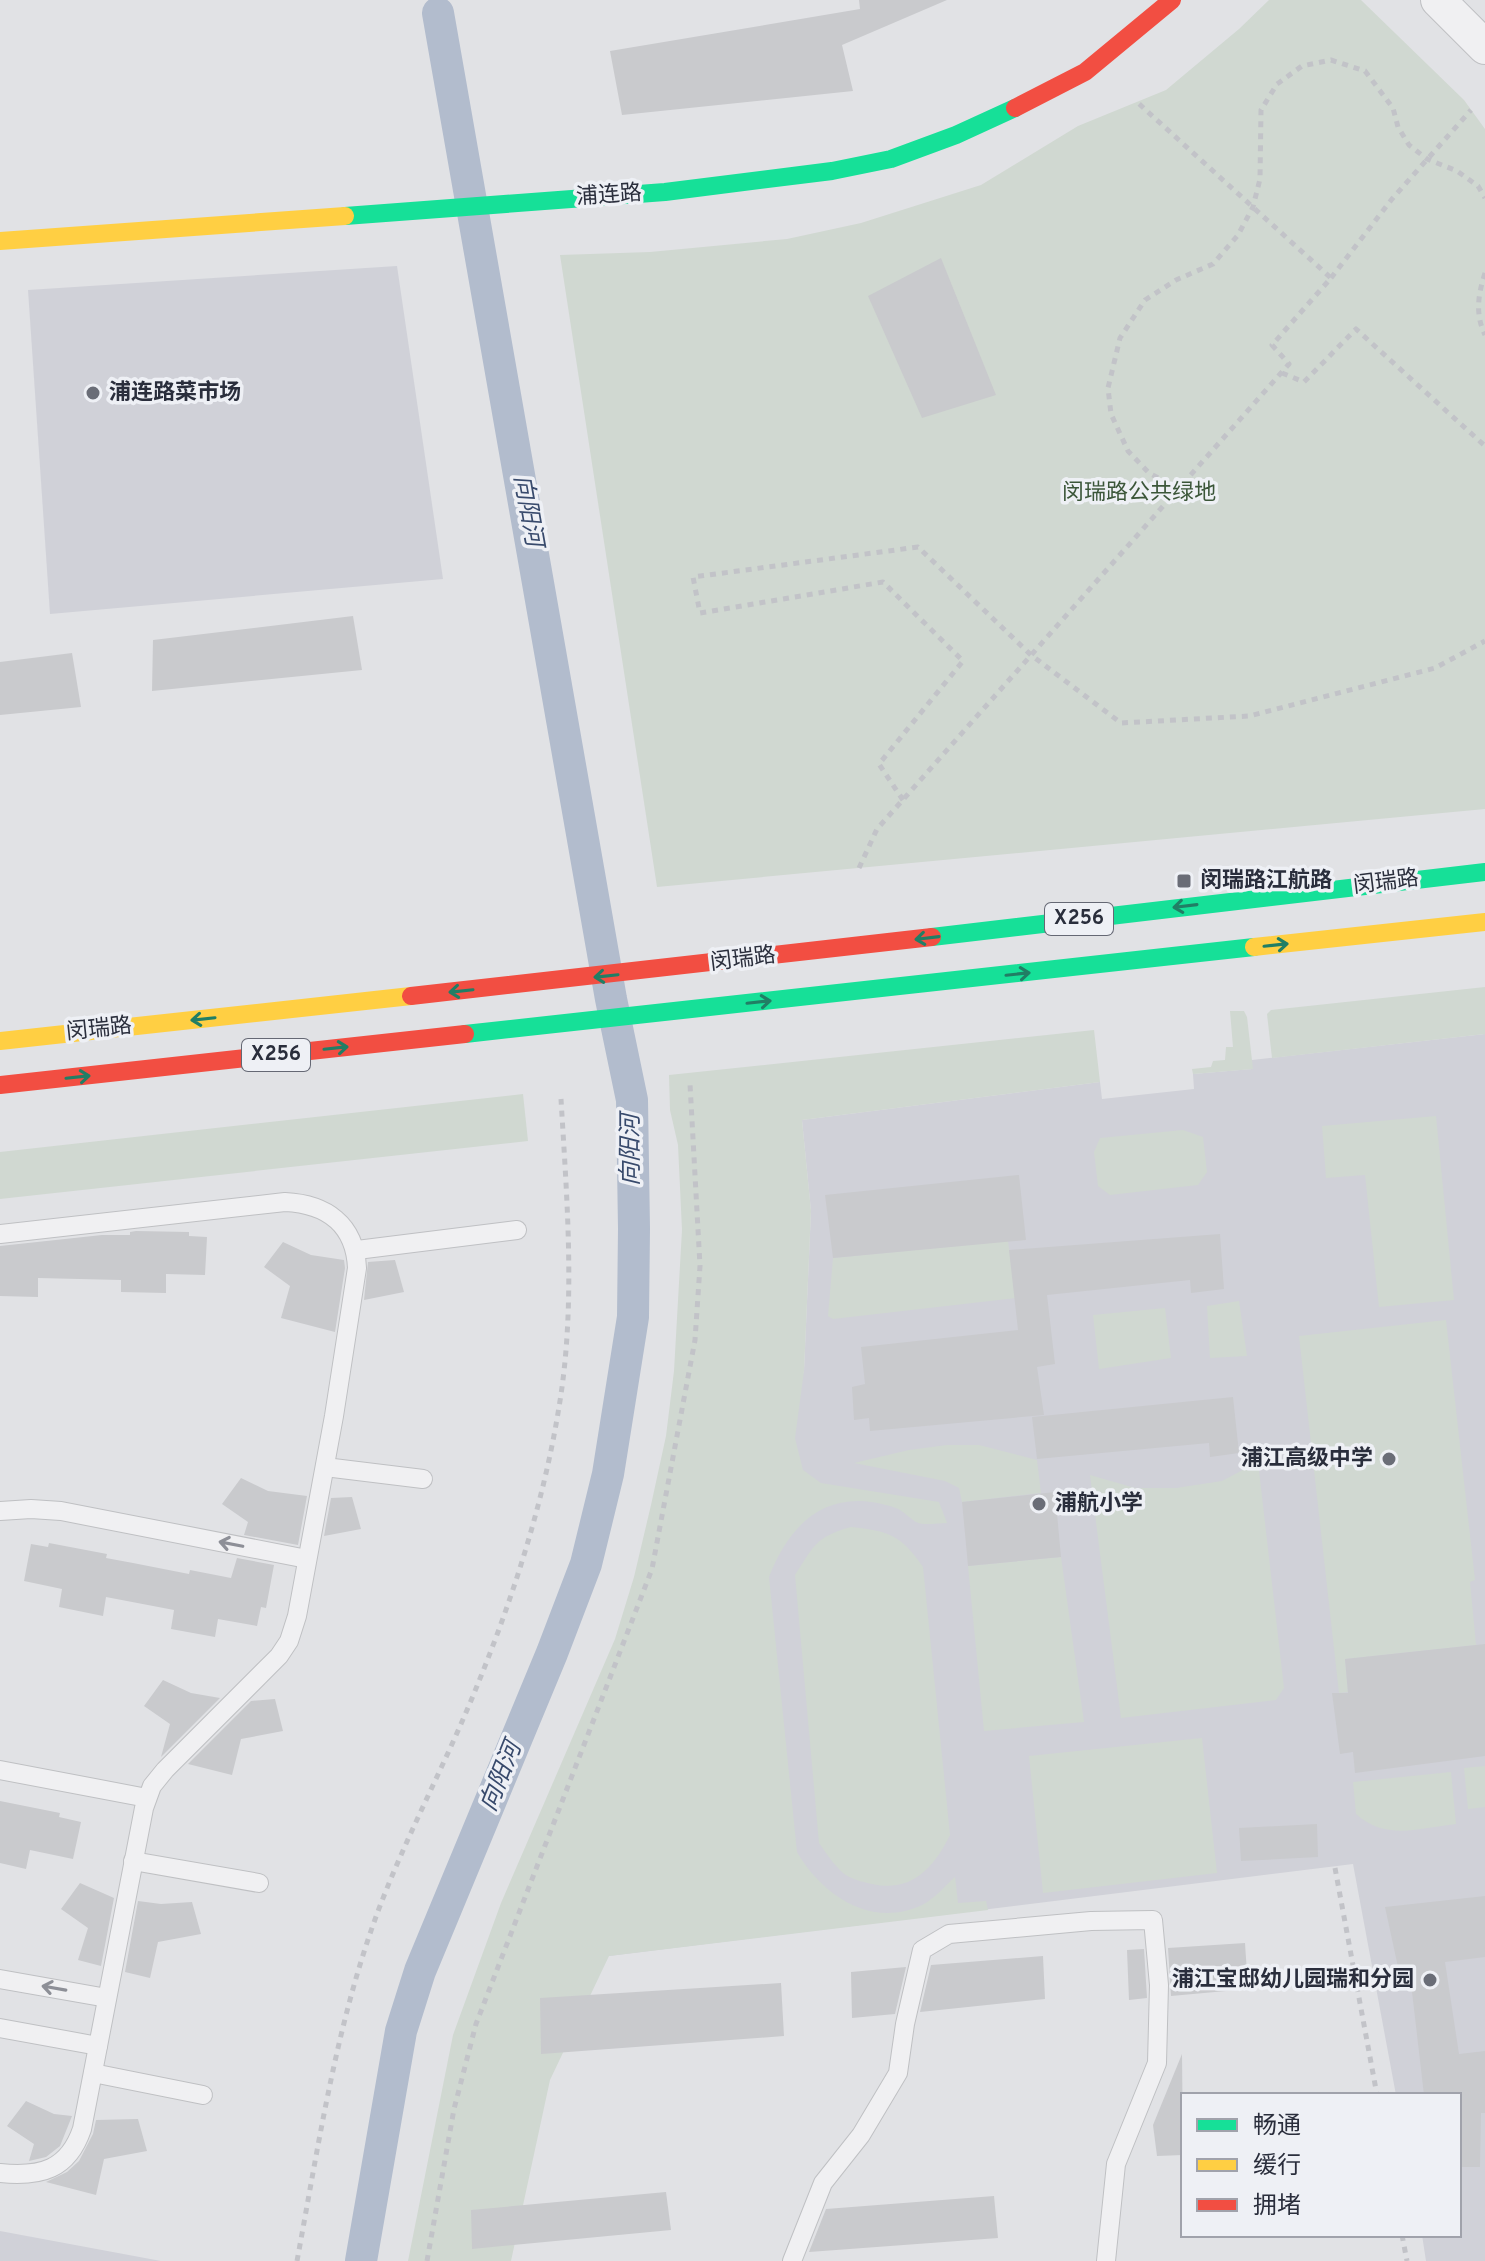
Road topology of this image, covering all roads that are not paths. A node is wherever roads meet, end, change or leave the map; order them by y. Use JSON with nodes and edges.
{"nodes":[{"id":1,"x":1172,"y":0,"type":"edge"},
{"id":2,"x":1438,"y":0,"type":"edge"},
{"id":3,"x":1485,"y":47,"type":"edge"},
{"id":4,"x":0,"y":241,"type":"edge"},
{"id":5,"x":1485,"y":872,"type":"edge"},
{"id":6,"x":1485,"y":922,"type":"edge"},
{"id":7,"x":0,"y":1041,"type":"edge"},
{"id":8,"x":0,"y":1085,"type":"edge"},
{"id":9,"x":517,"y":1230,"type":"dead end"},
{"id":10,"x":0,"y":1234,"type":"edge"},
{"id":11,"x":357,"y":1250,"type":"junction"},
{"id":12,"x":325,"y":1467,"type":"junction"},
{"id":13,"x":423,"y":1479,"type":"dead end"},
{"id":14,"x":0,"y":1511,"type":"edge"},
{"id":15,"x":307,"y":1559,"type":"junction"},
{"id":16,"x":0,"y":1770,"type":"edge"},
{"id":17,"x":147,"y":1798,"type":"junction"},
{"id":18,"x":133,"y":1861,"type":"junction"},
{"id":19,"x":259,"y":1883,"type":"dead end"},
{"id":20,"x":0,"y":1979,"type":"edge"},
{"id":21,"x":107,"y":1998,"type":"junction"},
{"id":22,"x":0,"y":2028,"type":"edge"},
{"id":23,"x":98,"y":2046,"type":"junction"},
{"id":24,"x":93,"y":2073,"type":"junction"},
{"id":25,"x":203,"y":2095,"type":"dead end"},
{"id":26,"x":0,"y":2173,"type":"edge"},
{"id":27,"x":792,"y":2261,"type":"edge"},
{"id":28,"x":1106,"y":2261,"type":"edge"}],
"edges":[{"from":1,"to":4,"type":"main road","name":"浦连路"},
{"from":2,"to":3,"type":"street"},
{"from":5,"to":7,"type":"main road","name":"闵瑞路","number":"X256","one_way":true},
{"from":8,"to":6,"type":"main road","name":"闵瑞路","number":"X256","one_way":true},
{"from":9,"to":11,"type":"lane"},
{"from":10,"to":11,"type":"lane"},
{"from":11,"to":12,"type":"lane"},
{"from":12,"to":13,"type":"lane"},
{"from":12,"to":15,"type":"lane"},
{"from":15,"to":14,"type":"lane","one_way":true},
{"from":15,"to":17,"type":"lane"},
{"from":16,"to":17,"type":"lane"},
{"from":17,"to":18,"type":"lane"},
{"from":18,"to":19,"type":"lane"},
{"from":18,"to":21,"type":"lane"},
{"from":21,"to":20,"type":"lane","one_way":true},
{"from":21,"to":23,"type":"lane"},
{"from":22,"to":23,"type":"lane"},
{"from":23,"to":24,"type":"lane"},
{"from":24,"to":25,"type":"lane"},
{"from":24,"to":26,"type":"lane"},
{"from":27,"to":28,"type":"lane"}]}
